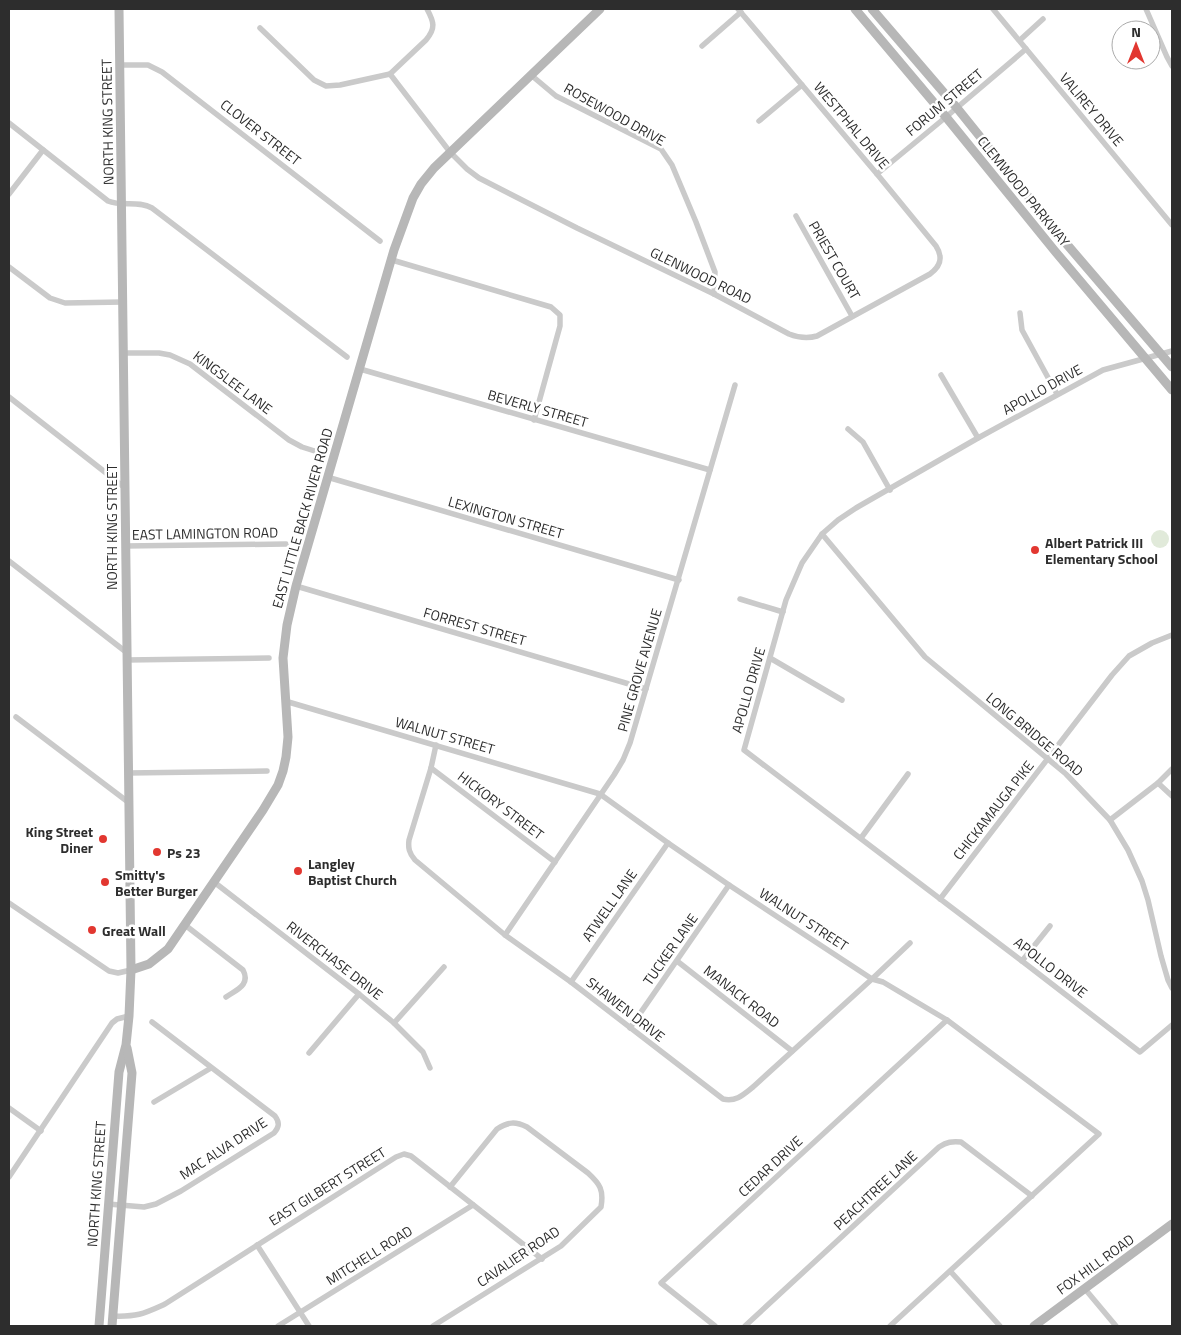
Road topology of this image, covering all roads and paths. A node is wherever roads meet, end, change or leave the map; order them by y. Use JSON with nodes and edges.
{"nodes":[{"id":1,"x":119,"y":9,"type":"edge"},
{"id":2,"x":427,"y":9,"type":"edge"},
{"id":3,"x":600,"y":9,"type":"edge"},
{"id":4,"x":855,"y":9,"type":"edge"},
{"id":5,"x":872,"y":9,"type":"edge"},
{"id":6,"x":993,"y":9,"type":"edge"},
{"id":7,"x":1146,"y":9,"type":"edge"},
{"id":8,"x":739,"y":11,"type":"edge"},
{"id":9,"x":1044,"y":19,"type":"dead end"},
{"id":10,"x":260,"y":28,"type":"dead end"},
{"id":11,"x":1020,"y":40,"type":"junction"},
{"id":12,"x":702,"y":46,"type":"dead end"},
{"id":13,"x":1026,"y":49,"type":"junction"},
{"id":14,"x":1172,"y":53,"type":"edge"},
{"id":15,"x":1167,"y":57,"type":"junction"},
{"id":16,"x":120,"y":65,"type":"junction"},
{"id":17,"x":1172,"y":66,"type":"edge"},
{"id":18,"x":390,"y":74,"type":"junction"},
{"id":19,"x":531,"y":75,"type":"junction"},
{"id":20,"x":802,"y":85,"type":"junction"},
{"id":21,"x":957,"y":108,"type":"junction"},
{"id":22,"x":946,"y":117,"type":"junction"},
{"id":23,"x":759,"y":121,"type":"dead end"},
{"id":24,"x":9,"y":123,"type":"edge"},
{"id":25,"x":43,"y":150,"type":"junction"},
{"id":26,"x":450,"y":152,"type":"junction"},
{"id":27,"x":877,"y":174,"type":"junction"},
{"id":28,"x":9,"y":194,"type":"edge"},
{"id":29,"x":122,"y":204,"type":"junction"},
{"id":30,"x":796,"y":216,"type":"dead end"},
{"id":31,"x":1172,"y":225,"type":"edge"},
{"id":32,"x":380,"y":240,"type":"dead end"},
{"id":33,"x":392,"y":260,"type":"junction"},
{"id":34,"x":940,"y":261,"type":"joint"},
{"id":35,"x":9,"y":267,"type":"edge"},
{"id":36,"x":714,"y":294,"type":"junction"},
{"id":37,"x":123,"y":302,"type":"junction"},
{"id":38,"x":1020,"y":313,"type":"dead end"},
{"id":39,"x":852,"y":316,"type":"junction"},
{"id":40,"x":1172,"y":351,"type":"edge"},
{"id":41,"x":123,"y":353,"type":"junction"},
{"id":42,"x":1162,"y":354,"type":"junction"},
{"id":43,"x":347,"y":357,"type":"dead end"},
{"id":44,"x":1146,"y":358,"type":"junction"},
{"id":45,"x":1172,"y":367,"type":"edge"},
{"id":46,"x":360,"y":369,"type":"junction"},
{"id":47,"x":941,"y":375,"type":"dead end"},
{"id":48,"x":735,"y":385,"type":"dead end"},
{"id":49,"x":1172,"y":390,"type":"edge"},
{"id":50,"x":1057,"y":394,"type":"junction"},
{"id":51,"x":9,"y":397,"type":"edge"},
{"id":52,"x":534,"y":420,"type":"junction"},
{"id":53,"x":848,"y":429,"type":"dead end"},
{"id":54,"x":978,"y":438,"type":"junction"},
{"id":55,"x":321,"y":453,"type":"dead end"},
{"id":56,"x":710,"y":470,"type":"junction"},
{"id":57,"x":327,"y":477,"type":"junction"},
{"id":58,"x":124,"y":487,"type":"junction"},
{"id":59,"x":890,"y":490,"type":"junction"},
{"id":60,"x":822,"y":534,"type":"junction"},
{"id":61,"x":286,"y":544,"type":"dead end"},
{"id":62,"x":125,"y":546,"type":"junction"},
{"id":63,"x":9,"y":561,"type":"edge"},
{"id":64,"x":678,"y":580,"type":"junction"},
{"id":65,"x":296,"y":586,"type":"junction"},
{"id":66,"x":740,"y":599,"type":"dead end"},
{"id":67,"x":783,"y":612,"type":"junction"},
{"id":68,"x":1172,"y":636,"type":"edge"},
{"id":69,"x":126,"y":656,"type":"junction"},
{"id":70,"x":269,"y":658,"type":"dead end"},
{"id":71,"x":770,"y":658,"type":"junction"},
{"id":72,"x":646,"y":689,"type":"junction"},
{"id":73,"x":842,"y":700,"type":"dead end"},
{"id":74,"x":285,"y":701,"type":"junction"},
{"id":75,"x":16,"y":718,"type":"dead end"},
{"id":76,"x":436,"y":745,"type":"junction"},
{"id":77,"x":1048,"y":760,"type":"junction"},
{"id":78,"x":431,"y":768,"type":"junction"},
{"id":79,"x":1172,"y":769,"type":"edge"},
{"id":80,"x":268,"y":771,"type":"dead end"},
{"id":81,"x":128,"y":773,"type":"junction"},
{"id":82,"x":908,"y":774,"type":"dead end"},
{"id":83,"x":1158,"y":783,"type":"junction"},
{"id":84,"x":600,"y":794,"type":"junction"},
{"id":85,"x":1172,"y":796,"type":"edge"},
{"id":86,"x":128,"y":802,"type":"junction"},
{"id":87,"x":1110,"y":820,"type":"junction"},
{"id":88,"x":861,"y":838,"type":"junction"},
{"id":89,"x":668,"y":843,"type":"junction"},
{"id":90,"x":556,"y":862,"type":"junction"},
{"id":91,"x":214,"y":882,"type":"junction"},
{"id":92,"x":729,"y":885,"type":"junction"},
{"id":93,"x":940,"y":899,"type":"junction"},
{"id":94,"x":9,"y":903,"type":"edge"},
{"id":95,"x":185,"y":926,"type":"junction"},
{"id":96,"x":1050,"y":926,"type":"dead end"},
{"id":97,"x":505,"y":935,"type":"junction"},
{"id":98,"x":910,"y":943,"type":"dead end"},
{"id":99,"x":677,"y":961,"type":"junction"},
{"id":100,"x":1022,"y":961,"type":"junction"},
{"id":101,"x":444,"y":967,"type":"dead end"},
{"id":102,"x":131,"y":970,"type":"junction"},
{"id":103,"x":872,"y":979,"type":"junction"},
{"id":104,"x":571,"y":982,"type":"junction"},
{"id":105,"x":1172,"y":988,"type":"edge"},
{"id":106,"x":359,"y":994,"type":"junction"},
{"id":107,"x":226,"y":996,"type":"dead end"},
{"id":108,"x":129,"y":1016,"type":"junction"},
{"id":109,"x":947,"y":1020,"type":"junction"},
{"id":110,"x":152,"y":1022,"type":"dead end"},
{"id":111,"x":394,"y":1023,"type":"junction"},
{"id":112,"x":1172,"y":1025,"type":"edge"},
{"id":113,"x":630,"y":1028,"type":"junction"},
{"id":114,"x":126,"y":1045,"type":"junction"},
{"id":115,"x":792,"y":1051,"type":"junction"},
{"id":116,"x":309,"y":1053,"type":"dead end"},
{"id":117,"x":211,"y":1068,"type":"junction"},
{"id":118,"x":430,"y":1068,"type":"dead end"},
{"id":119,"x":154,"y":1102,"type":"dead end"},
{"id":120,"x":9,"y":1108,"type":"edge"},
{"id":121,"x":41,"y":1131,"type":"junction"},
{"id":122,"x":9,"y":1177,"type":"edge"},
{"id":123,"x":450,"y":1187,"type":"junction"},
{"id":124,"x":1032,"y":1196,"type":"junction"},
{"id":125,"x":108,"y":1204,"type":"junction"},
{"id":126,"x":472,"y":1204,"type":"junction"},
{"id":127,"x":121,"y":1206,"type":"junction"},
{"id":128,"x":1172,"y":1224,"type":"edge"},
{"id":129,"x":257,"y":1245,"type":"junction"},
{"id":130,"x":542,"y":1259,"type":"junction"},
{"id":131,"x":951,"y":1272,"type":"junction"},
{"id":132,"x":1084,"y":1289,"type":"junction"},
{"id":133,"x":300,"y":1313,"type":"junction"},
{"id":134,"x":112,"y":1316,"type":"junction"},
{"id":135,"x":99,"y":1326,"type":"edge"},
{"id":136,"x":112,"y":1326,"type":"edge"},
{"id":137,"x":278,"y":1326,"type":"edge"},
{"id":138,"x":308,"y":1326,"type":"edge"},
{"id":139,"x":433,"y":1326,"type":"edge"},
{"id":140,"x":716,"y":1326,"type":"edge"},
{"id":141,"x":745,"y":1326,"type":"edge"},
{"id":142,"x":890,"y":1326,"type":"edge"},
{"id":143,"x":1000,"y":1326,"type":"edge"},
{"id":144,"x":1034,"y":1326,"type":"edge"},
{"id":145,"x":1116,"y":1326,"type":"edge"}],
"edges":[{"from":1,"to":16,"type":"street","name":"NORTH KING STREET"},
{"from":2,"to":18,"type":"street"},
{"from":3,"to":19,"type":"street","name":"EAST LITTLE BACK RIVER ROAD"},
{"from":4,"to":22,"type":"street","name":"CLEMWOOD PARKWAY"},
{"from":5,"to":21,"type":"street","name":"CLEMWOOD PARKWAY"},
{"from":6,"to":11,"type":"street","name":"VALIREY DRIVE"},
{"from":7,"to":15,"type":"street"},
{"from":8,"to":12,"type":"street"},
{"from":8,"to":20,"type":"street","name":"WESTPHAL DRIVE"},
{"from":9,"to":11,"type":"street"},
{"from":10,"to":18,"type":"street"},
{"from":11,"to":13,"type":"street","name":"VALIREY DRIVE"},
{"from":13,"to":21,"type":"street","name":"FORUM STREET"},
{"from":13,"to":31,"type":"street","name":"VALIREY DRIVE"},
{"from":14,"to":15,"type":"street"},
{"from":15,"to":17,"type":"street"},
{"from":16,"to":29,"type":"street","name":"NORTH KING STREET"},
{"from":16,"to":32,"type":"street","name":"CLOVER STREET"},
{"from":18,"to":26,"type":"street","name":"GLENWOOD ROAD"},
{"from":19,"to":26,"type":"street","name":"EAST LITTLE BACK RIVER ROAD"},
{"from":19,"to":36,"type":"street","name":"ROSEWOOD DRIVE"},
{"from":20,"to":23,"type":"street"},
{"from":20,"to":27,"type":"street","name":"WESTPHAL DRIVE"},
{"from":21,"to":22,"type":"street","name":"FORUM STREET"},
{"from":21,"to":42,"type":"street","name":"CLEMWOOD PARKWAY"},
{"from":22,"to":27,"type":"street","name":"FORUM STREET"},
{"from":22,"to":44,"type":"street","name":"CLEMWOOD PARKWAY"},
{"from":24,"to":25,"type":"street"},
{"from":25,"to":28,"type":"street"},
{"from":25,"to":29,"type":"street"},
{"from":26,"to":33,"type":"street","name":"EAST LITTLE BACK RIVER ROAD"},
{"from":26,"to":36,"type":"street","name":"GLENWOOD ROAD"},
{"from":27,"to":34,"type":"street","name":"WESTPHAL DRIVE"},
{"from":29,"to":37,"type":"street","name":"NORTH KING STREET"},
{"from":29,"to":43,"type":"street"},
{"from":30,"to":39,"type":"street","name":"PRIEST COURT"},
{"from":33,"to":46,"type":"street","name":"EAST LITTLE BACK RIVER ROAD"},
{"from":33,"to":52,"type":"street"},
{"from":34,"to":39,"type":"street","name":"GLENWOOD ROAD"},
{"from":35,"to":37,"type":"street"},
{"from":36,"to":39,"type":"street","name":"GLENWOOD ROAD"},
{"from":37,"to":41,"type":"street","name":"NORTH KING STREET"},
{"from":38,"to":50,"type":"street"},
{"from":40,"to":42,"type":"street","name":"APOLLO DRIVE"},
{"from":41,"to":55,"type":"street","name":"KINGSLEE LANE"},
{"from":41,"to":58,"type":"street","name":"NORTH KING STREET"},
{"from":42,"to":44,"type":"street","name":"APOLLO DRIVE"},
{"from":42,"to":45,"type":"street","name":"CLEMWOOD PARKWAY"},
{"from":44,"to":49,"type":"street","name":"CLEMWOOD PARKWAY"},
{"from":44,"to":50,"type":"street","name":"APOLLO DRIVE"},
{"from":46,"to":52,"type":"street","name":"BEVERLY STREET"},
{"from":46,"to":57,"type":"street","name":"EAST LITTLE BACK RIVER ROAD"},
{"from":47,"to":54,"type":"street"},
{"from":48,"to":56,"type":"street","name":"PINE GROVE AVENUE"},
{"from":50,"to":54,"type":"street","name":"APOLLO DRIVE"},
{"from":51,"to":58,"type":"street"},
{"from":52,"to":56,"type":"street","name":"BEVERLY STREET"},
{"from":53,"to":59,"type":"street"},
{"from":54,"to":59,"type":"street","name":"APOLLO DRIVE"},
{"from":56,"to":64,"type":"street","name":"PINE GROVE AVENUE"},
{"from":57,"to":64,"type":"street","name":"LEXINGTON STREET"},
{"from":57,"to":65,"type":"street","name":"EAST LITTLE BACK RIVER ROAD"},
{"from":58,"to":62,"type":"street","name":"NORTH KING STREET"},
{"from":59,"to":60,"type":"street","name":"APOLLO DRIVE"},
{"from":60,"to":67,"type":"street","name":"APOLLO DRIVE"},
{"from":60,"to":77,"type":"street","name":"LONG BRIDGE ROAD"},
{"from":61,"to":62,"type":"street","name":"EAST LAMINGTON ROAD"},
{"from":62,"to":69,"type":"street","name":"NORTH KING STREET"},
{"from":63,"to":69,"type":"street"},
{"from":64,"to":72,"type":"street","name":"PINE GROVE AVENUE"},
{"from":65,"to":72,"type":"street","name":"FORREST STREET"},
{"from":65,"to":74,"type":"street","name":"EAST LITTLE BACK RIVER ROAD"},
{"from":66,"to":67,"type":"street"},
{"from":67,"to":71,"type":"street","name":"APOLLO DRIVE"},
{"from":68,"to":77,"type":"street","name":"CHICKAMAUGA PIKE"},
{"from":69,"to":70,"type":"street"},
{"from":69,"to":81,"type":"street","name":"NORTH KING STREET"},
{"from":71,"to":73,"type":"street"},
{"from":71,"to":88,"type":"street","name":"APOLLO DRIVE"},
{"from":72,"to":84,"type":"street","name":"PINE GROVE AVENUE"},
{"from":74,"to":76,"type":"street","name":"WALNUT STREET"},
{"from":74,"to":91,"type":"street","name":"EAST LITTLE BACK RIVER ROAD"},
{"from":75,"to":86,"type":"street"},
{"from":76,"to":78,"type":"street","name":"SHAWEN DRIVE"},
{"from":76,"to":84,"type":"street","name":"WALNUT STREET"},
{"from":77,"to":87,"type":"street","name":"LONG BRIDGE ROAD"},
{"from":77,"to":93,"type":"street","name":"CHICKAMAUGA PIKE"},
{"from":78,"to":90,"type":"street","name":"HICKORY STREET"},
{"from":78,"to":97,"type":"street","name":"SHAWEN DRIVE"},
{"from":79,"to":83,"type":"street"},
{"from":80,"to":81,"type":"street"},
{"from":81,"to":86,"type":"street","name":"NORTH KING STREET"},
{"from":82,"to":88,"type":"street"},
{"from":83,"to":85,"type":"street"},
{"from":83,"to":87,"type":"street"},
{"from":84,"to":89,"type":"street","name":"WALNUT STREET"},
{"from":84,"to":90,"type":"street","name":"PINE GROVE AVENUE"},
{"from":86,"to":102,"type":"street","name":"NORTH KING STREET"},
{"from":87,"to":105,"type":"street","name":"LONG BRIDGE ROAD"},
{"from":88,"to":93,"type":"street","name":"APOLLO DRIVE"},
{"from":89,"to":92,"type":"street","name":"WALNUT STREET"},
{"from":89,"to":104,"type":"street","name":"ATWELL LANE"},
{"from":90,"to":97,"type":"street","name":"PINE GROVE AVENUE"},
{"from":91,"to":95,"type":"street","name":"EAST LITTLE BACK RIVER ROAD"},
{"from":91,"to":106,"type":"street","name":"RIVERCHASE DRIVE"},
{"from":92,"to":99,"type":"street","name":"TUCKER LANE"},
{"from":92,"to":103,"type":"street","name":"WALNUT STREET"},
{"from":93,"to":100,"type":"street","name":"APOLLO DRIVE"},
{"from":94,"to":102,"type":"street"},
{"from":95,"to":102,"type":"street","name":"EAST LITTLE BACK RIVER ROAD"},
{"from":95,"to":107,"type":"street"},
{"from":96,"to":100,"type":"street"},
{"from":97,"to":104,"type":"street","name":"SHAWEN DRIVE"},
{"from":98,"to":103,"type":"street","name":"SHAWEN DRIVE"},
{"from":99,"to":113,"type":"street","name":"TUCKER LANE"},
{"from":99,"to":115,"type":"street","name":"MANACK ROAD"},
{"from":100,"to":112,"type":"street","name":"APOLLO DRIVE"},
{"from":101,"to":111,"type":"street"},
{"from":102,"to":108,"type":"street","name":"NORTH KING STREET"},
{"from":103,"to":109,"type":"street","name":"WALNUT STREET"},
{"from":103,"to":115,"type":"street","name":"SHAWEN DRIVE"},
{"from":104,"to":113,"type":"street","name":"SHAWEN DRIVE"},
{"from":106,"to":111,"type":"street","name":"RIVERCHASE DRIVE"},
{"from":106,"to":116,"type":"street"},
{"from":108,"to":114,"type":"street","name":"NORTH KING STREET"},
{"from":108,"to":121,"type":"street"},
{"from":109,"to":124,"type":"street","name":"WALNUT STREET"},
{"from":109,"to":140,"type":"street","name":"CEDAR DRIVE"},
{"from":110,"to":117,"type":"street","name":"MAC ALVA DRIVE"},
{"from":111,"to":118,"type":"street","name":"RIVERCHASE DRIVE"},
{"from":113,"to":115,"type":"street","name":"SHAWEN DRIVE"},
{"from":114,"to":125,"type":"street","name":"NORTH KING STREET"},
{"from":114,"to":127,"type":"street","name":"NORTH KING STREET"},
{"from":117,"to":119,"type":"street"},
{"from":117,"to":127,"type":"street","name":"MAC ALVA DRIVE"},
{"from":120,"to":121,"type":"street"},
{"from":121,"to":122,"type":"street"},
{"from":123,"to":126,"type":"street","name":"EAST GILBERT STREET"},
{"from":123,"to":129,"type":"street","name":"EAST GILBERT STREET"},
{"from":123,"to":130,"type":"street","name":"CAVALIER ROAD"},
{"from":124,"to":131,"type":"street","name":"WALNUT STREET"},
{"from":124,"to":141,"type":"street","name":"PEACHTREE LANE"},
{"from":125,"to":127,"type":"street","name":"MAC ALVA DRIVE"},
{"from":125,"to":135,"type":"street","name":"NORTH KING STREET"},
{"from":126,"to":130,"type":"street","name":"EAST GILBERT STREET"},
{"from":126,"to":133,"type":"street","name":"MITCHELL ROAD"},
{"from":127,"to":134,"type":"street","name":"NORTH KING STREET"},
{"from":128,"to":132,"type":"street","name":"FOX HILL ROAD"},
{"from":129,"to":133,"type":"street"},
{"from":129,"to":134,"type":"street","name":"EAST GILBERT STREET"},
{"from":130,"to":139,"type":"street","name":"CAVALIER ROAD"},
{"from":131,"to":142,"type":"street"},
{"from":131,"to":143,"type":"street"},
{"from":132,"to":144,"type":"street","name":"FOX HILL ROAD"},
{"from":132,"to":145,"type":"street"},
{"from":133,"to":137,"type":"street","name":"MITCHELL ROAD"},
{"from":133,"to":138,"type":"street"},
{"from":134,"to":136,"type":"street","name":"NORTH KING STREET"}]}
